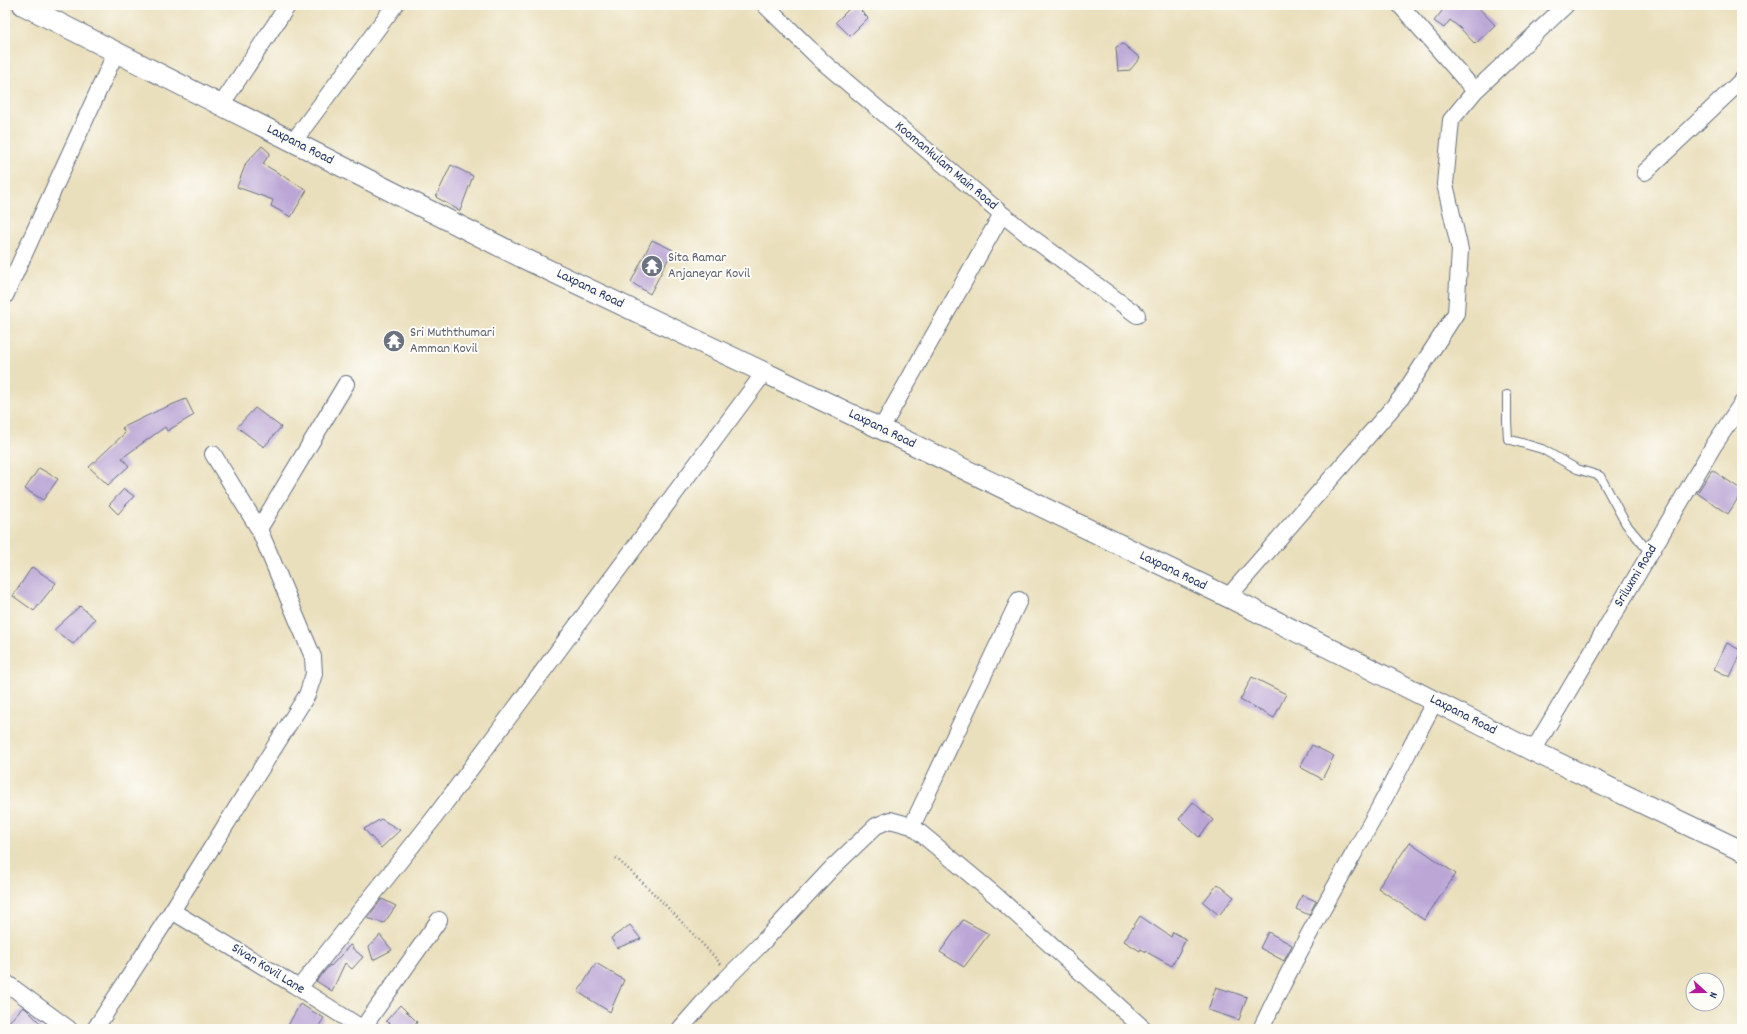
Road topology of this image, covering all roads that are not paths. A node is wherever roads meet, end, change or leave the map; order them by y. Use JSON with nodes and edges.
{"nodes":[{"id":1,"x":22,"y":5,"type":"edge"},
{"id":2,"x":288,"y":5,"type":"edge"},
{"id":3,"x":395,"y":5,"type":"edge"},
{"id":4,"x":765,"y":5,"type":"edge"},
{"id":5,"x":1400,"y":5,"type":"edge"},
{"id":6,"x":1566,"y":5,"type":"edge"},
{"id":7,"x":116,"y":52,"type":"junction"},
{"id":8,"x":1742,"y":80,"type":"edge"},
{"id":9,"x":1475,"y":91,"type":"junction"},
{"id":10,"x":222,"y":106,"type":"junction"},
{"id":11,"x":293,"y":142,"type":"junction"},
{"id":12,"x":1645,"y":172,"type":"dead end"},
{"id":13,"x":1002,"y":214,"type":"junction"},
{"id":14,"x":5,"y":296,"type":"edge"},
{"id":15,"x":1137,"y":315,"type":"dead end"},
{"id":16,"x":764,"y":373,"type":"junction"},
{"id":17,"x":346,"y":384,"type":"dead end"},
{"id":18,"x":1507,"y":394,"type":"dead end"},
{"id":19,"x":1742,"y":403,"type":"edge"},
{"id":20,"x":881,"y":429,"type":"junction"},
{"id":21,"x":214,"y":454,"type":"dead end"},
{"id":22,"x":259,"y":529,"type":"junction"},
{"id":23,"x":1650,"y":553,"type":"junction"},
{"id":24,"x":1228,"y":597,"type":"junction"},
{"id":25,"x":1019,"y":600,"type":"dead end"},
{"id":26,"x":1435,"y":702,"type":"junction"},
{"id":27,"x":1533,"y":750,"type":"junction"},
{"id":28,"x":912,"y":826,"type":"junction"},
{"id":29,"x":1742,"y":852,"type":"edge"},
{"id":30,"x":172,"y":911,"type":"junction"},
{"id":31,"x":439,"y":920,"type":"dead end"},
{"id":32,"x":5,"y":982,"type":"edge"},
{"id":33,"x":299,"y":988,"type":"junction"},
{"id":34,"x":687,"y":1027,"type":"edge"},
{"id":35,"x":69,"y":1029,"type":"edge"},
{"id":36,"x":95,"y":1029,"type":"edge"},
{"id":37,"x":362,"y":1029,"type":"edge"},
{"id":38,"x":1144,"y":1029,"type":"edge"},
{"id":39,"x":1261,"y":1029,"type":"edge"}],
"edges":[{"from":1,"to":7,"type":"street","name":"Laxpana Road"},
{"from":2,"to":10,"type":"street"},
{"from":3,"to":11,"type":"street"},
{"from":4,"to":13,"type":"street","name":"Koomankulam Main Road"},
{"from":5,"to":9,"type":"street"},
{"from":6,"to":9,"type":"street"},
{"from":7,"to":10,"type":"street","name":"Laxpana Road"},
{"from":7,"to":14,"type":"street"},
{"from":8,"to":12,"type":"street"},
{"from":9,"to":24,"type":"street"},
{"from":10,"to":11,"type":"street","name":"Laxpana Road"},
{"from":11,"to":16,"type":"street","name":"Laxpana Road"},
{"from":13,"to":15,"type":"street","name":"Koomankulam Main Road"},
{"from":13,"to":20,"type":"street"},
{"from":16,"to":20,"type":"street","name":"Laxpana Road"},
{"from":16,"to":33,"type":"street"},
{"from":17,"to":22,"type":"street"},
{"from":18,"to":23,"type":"lane"},
{"from":19,"to":23,"type":"street","name":"Sriluxmi Road"},
{"from":20,"to":24,"type":"street","name":"Laxpana Road"},
{"from":21,"to":22,"type":"street"},
{"from":22,"to":30,"type":"street"},
{"from":23,"to":27,"type":"street","name":"Sriluxmi Road"},
{"from":24,"to":26,"type":"street","name":"Laxpana Road"},
{"from":25,"to":28,"type":"street"},
{"from":26,"to":27,"type":"street","name":"Laxpana Road"},
{"from":26,"to":39,"type":"street"},
{"from":27,"to":29,"type":"street","name":"Laxpana Road"},
{"from":28,"to":34,"type":"street"},
{"from":28,"to":38,"type":"street"},
{"from":30,"to":33,"type":"street","name":"Sivan Kovil Lane"},
{"from":30,"to":36,"type":"street"},
{"from":31,"to":37,"type":"street"},
{"from":32,"to":35,"type":"street"},
{"from":33,"to":37,"type":"street","name":"Sivan Kovil Lane"}]}
